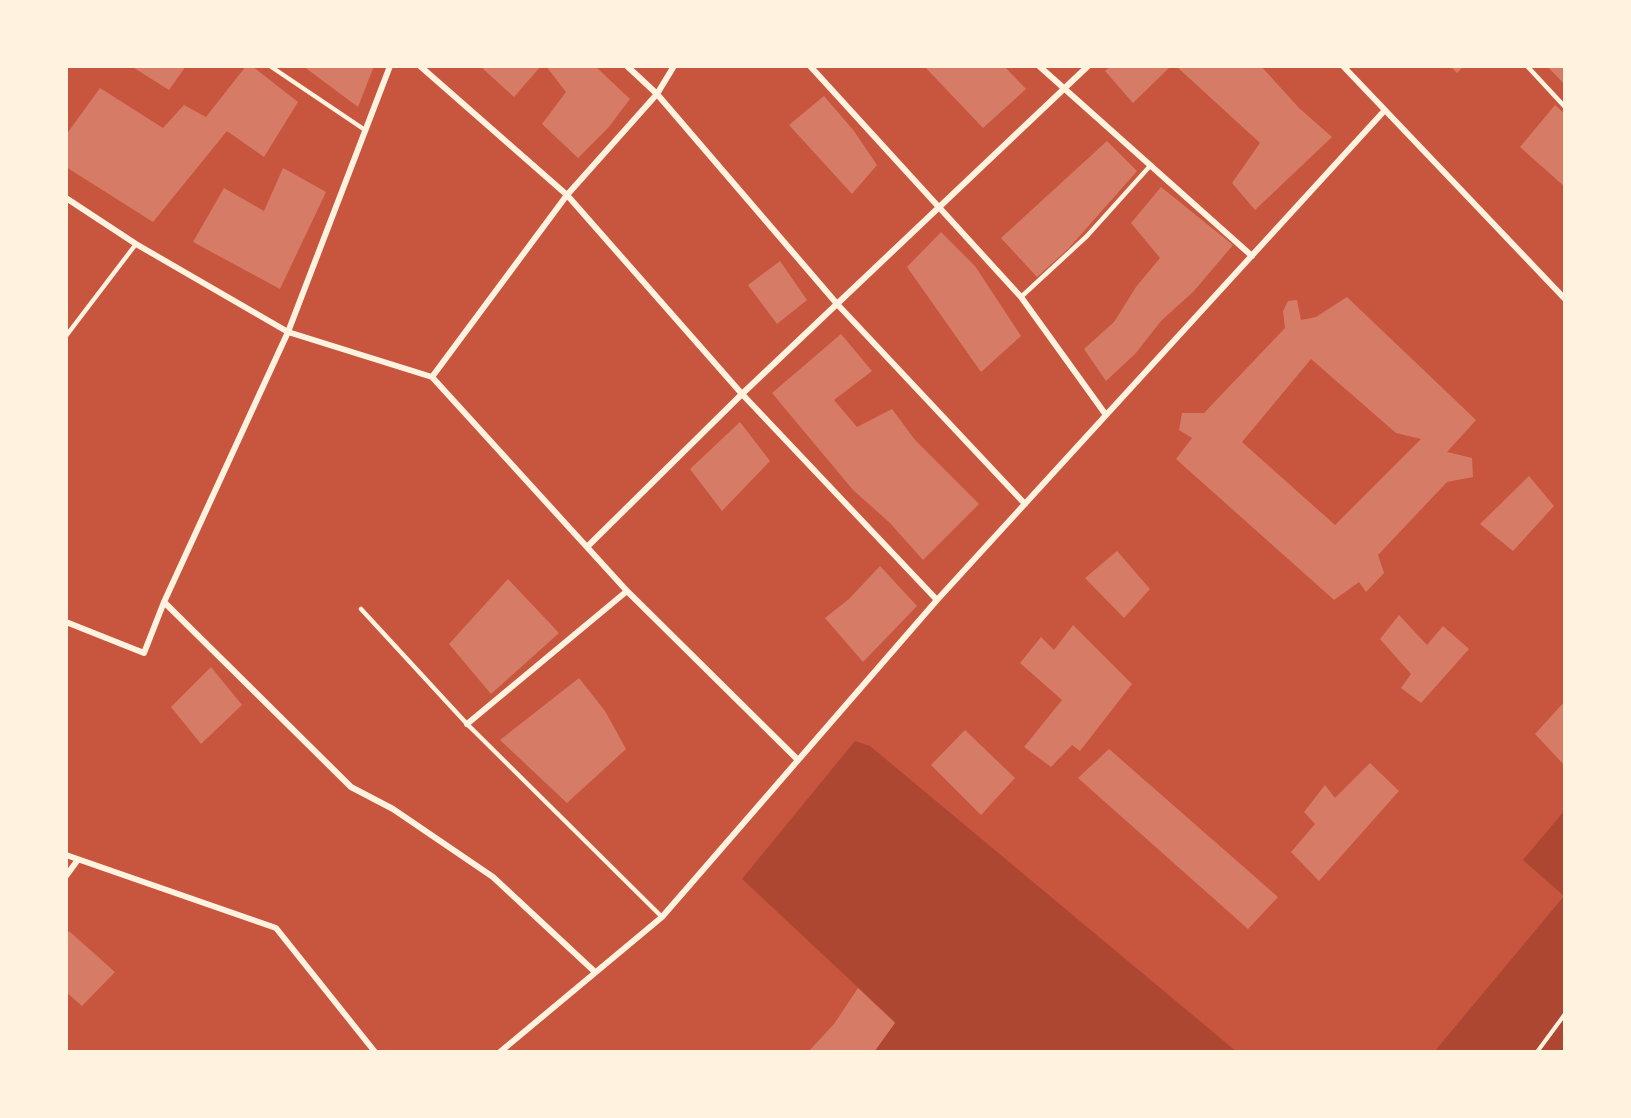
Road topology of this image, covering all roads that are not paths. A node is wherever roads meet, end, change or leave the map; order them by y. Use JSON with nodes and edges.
{"nodes":[{"id":1,"x":270,"y":66,"type":"edge"},
{"id":2,"x":390,"y":66,"type":"edge"},
{"id":3,"x":420,"y":66,"type":"edge"},
{"id":4,"x":627,"y":66,"type":"edge"},
{"id":5,"x":674,"y":66,"type":"edge"},
{"id":6,"x":810,"y":66,"type":"edge"},
{"id":7,"x":1039,"y":66,"type":"edge"},
{"id":8,"x":1088,"y":66,"type":"edge"},
{"id":9,"x":1342,"y":66,"type":"edge"},
{"id":10,"x":1527,"y":66,"type":"edge"},
{"id":11,"x":1065,"y":89,"type":"junction"},
{"id":12,"x":657,"y":93,"type":"junction"},
{"id":13,"x":1565,"y":107,"type":"edge"},
{"id":14,"x":1385,"y":110,"type":"junction"},
{"id":15,"x":365,"y":130,"type":"junction"},
{"id":16,"x":1150,"y":166,"type":"junction"},
{"id":17,"x":567,"y":195,"type":"junction"},
{"id":18,"x":66,"y":198,"type":"edge"},
{"id":19,"x":940,"y":208,"type":"junction"},
{"id":20,"x":136,"y":243,"type":"junction"},
{"id":21,"x":1252,"y":256,"type":"junction"},
{"id":22,"x":1021,"y":297,"type":"junction"},
{"id":23,"x":1565,"y":299,"type":"edge"},
{"id":24,"x":838,"y":305,"type":"junction"},
{"id":25,"x":288,"y":332,"type":"junction"},
{"id":26,"x":66,"y":336,"type":"edge"},
{"id":27,"x":432,"y":377,"type":"junction"},
{"id":28,"x":742,"y":394,"type":"junction"},
{"id":29,"x":1106,"y":415,"type":"junction"},
{"id":30,"x":1025,"y":504,"type":"junction"},
{"id":31,"x":588,"y":546,"type":"junction"},
{"id":32,"x":627,"y":591,"type":"junction"},
{"id":33,"x":937,"y":600,"type":"junction"},
{"id":34,"x":164,"y":602,"type":"junction"},
{"id":35,"x":361,"y":609,"type":"dead end"},
{"id":36,"x":66,"y":622,"type":"edge"},
{"id":37,"x":467,"y":724,"type":"junction"},
{"id":38,"x":798,"y":760,"type":"junction"},
{"id":39,"x":66,"y":855,"type":"edge"},
{"id":40,"x":77,"y":861,"type":"junction"},
{"id":41,"x":66,"y":876,"type":"edge"},
{"id":42,"x":662,"y":917,"type":"junction"},
{"id":43,"x":596,"y":972,"type":"junction"},
{"id":44,"x":375,"y":1052,"type":"edge"},
{"id":45,"x":500,"y":1052,"type":"edge"}],
"edges":[{"from":1,"to":15,"type":"lane"},
{"from":2,"to":15,"type":"street"},
{"from":3,"to":17,"type":"street"},
{"from":4,"to":12,"type":"street"},
{"from":5,"to":12,"type":"street"},
{"from":6,"to":19,"type":"street"},
{"from":7,"to":11,"type":"street"},
{"from":8,"to":11,"type":"street"},
{"from":9,"to":14,"type":"street"},
{"from":10,"to":13,"type":"lane"},
{"from":11,"to":16,"type":"street"},
{"from":11,"to":19,"type":"street"},
{"from":12,"to":17,"type":"street"},
{"from":12,"to":24,"type":"street"},
{"from":14,"to":21,"type":"street"},
{"from":14,"to":23,"type":"street"},
{"from":15,"to":25,"type":"street"},
{"from":16,"to":21,"type":"street"},
{"from":16,"to":22,"type":"lane"},
{"from":17,"to":27,"type":"street"},
{"from":17,"to":28,"type":"street"},
{"from":18,"to":20,"type":"street"},
{"from":19,"to":22,"type":"street"},
{"from":19,"to":24,"type":"street"},
{"from":20,"to":25,"type":"street"},
{"from":20,"to":26,"type":"lane"},
{"from":21,"to":29,"type":"street"},
{"from":22,"to":29,"type":"street"},
{"from":24,"to":28,"type":"street"},
{"from":24,"to":30,"type":"street"},
{"from":25,"to":27,"type":"street"},
{"from":25,"to":34,"type":"street"},
{"from":27,"to":31,"type":"street"},
{"from":28,"to":31,"type":"street"},
{"from":28,"to":33,"type":"street"},
{"from":29,"to":30,"type":"street"},
{"from":30,"to":33,"type":"street"},
{"from":31,"to":32,"type":"street"},
{"from":32,"to":37,"type":"street"},
{"from":32,"to":38,"type":"street"},
{"from":33,"to":38,"type":"street"},
{"from":34,"to":36,"type":"street"},
{"from":34,"to":43,"type":"street"},
{"from":35,"to":37,"type":"lane"},
{"from":37,"to":42,"type":"lane"},
{"from":38,"to":42,"type":"street"},
{"from":39,"to":40,"type":"street"},
{"from":40,"to":41,"type":"street"},
{"from":40,"to":44,"type":"street"},
{"from":42,"to":43,"type":"street"},
{"from":43,"to":45,"type":"street"}]}
